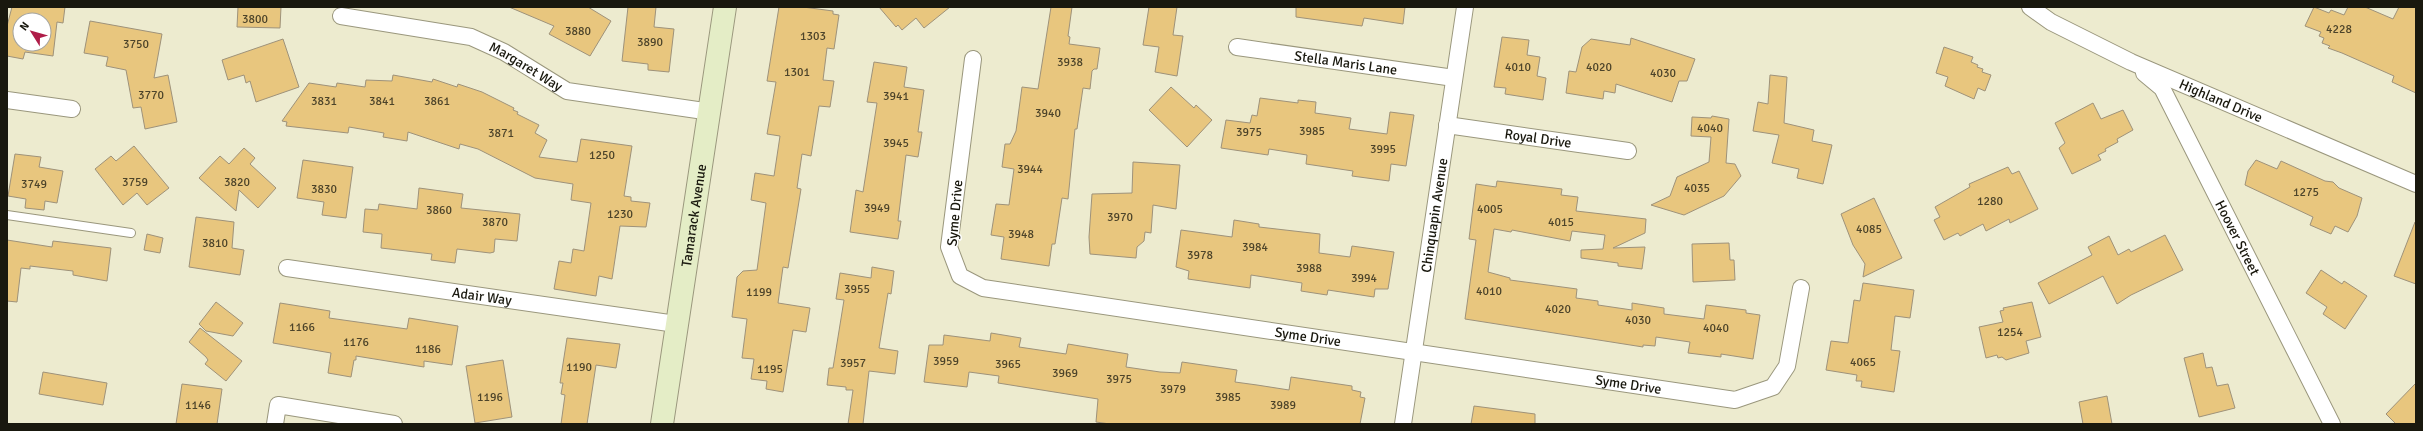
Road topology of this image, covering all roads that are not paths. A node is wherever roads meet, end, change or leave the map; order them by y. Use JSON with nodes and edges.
{"nodes":[{"id":1,"x":725,"y":7,"type":"edge"},
{"id":2,"x":1464,"y":7,"type":"edge"},
{"id":3,"x":2030,"y":7,"type":"edge"},
{"id":4,"x":341,"y":16,"type":"dead end"},
{"id":5,"x":1237,"y":47,"type":"dead end"},
{"id":6,"x":974,"y":59,"type":"dead end"},
{"id":7,"x":2131,"y":62,"type":"junction"},
{"id":8,"x":1454,"y":78,"type":"junction"},
{"id":9,"x":7,"y":100,"type":"edge"},
{"id":10,"x":72,"y":109,"type":"dead end"},
{"id":11,"x":711,"y":112,"type":"junction"},
{"id":12,"x":1447,"y":125,"type":"junction"},
{"id":13,"x":1628,"y":151,"type":"dead end"},
{"id":14,"x":2416,"y":184,"type":"edge"},
{"id":15,"x":7,"y":215,"type":"edge"},
{"id":16,"x":131,"y":233,"type":"dead end"},
{"id":17,"x":287,"y":268,"type":"dead end"},
{"id":18,"x":1801,"y":288,"type":"dead end"},
{"id":19,"x":676,"y":324,"type":"junction"},
{"id":20,"x":1413,"y":351,"type":"junction"},
{"id":21,"x":275,"y":424,"type":"edge"},
{"id":22,"x":394,"y":424,"type":"edge"},
{"id":23,"x":662,"y":424,"type":"edge"},
{"id":24,"x":1403,"y":424,"type":"edge"},
{"id":25,"x":2332,"y":424,"type":"edge"}],
"edges":[{"from":1,"to":11,"type":"main road","name":"Tamarack Avenue"},
{"from":2,"to":8,"type":"street","name":"Chinquapin Avenue"},
{"from":3,"to":7,"type":"street","name":"Highland Drive"},
{"from":4,"to":11,"type":"street","name":"Margaret Way"},
{"from":5,"to":8,"type":"street","name":"Stella Maris Lane"},
{"from":6,"to":20,"type":"street","name":"Syme Drive"},
{"from":7,"to":14,"type":"street","name":"Highland Drive"},
{"from":7,"to":25,"type":"street","name":"Hoover Street"},
{"from":8,"to":12,"type":"street","name":"Chinquapin Avenue"},
{"from":9,"to":10,"type":"street"},
{"from":11,"to":19,"type":"main road","name":"Tamarack Avenue"},
{"from":12,"to":13,"type":"street","name":"Royal Drive"},
{"from":12,"to":20,"type":"street","name":"Chinquapin Avenue"},
{"from":15,"to":16,"type":"lane"},
{"from":17,"to":19,"type":"street","name":"Adair Way"},
{"from":18,"to":20,"type":"street","name":"Syme Drive"},
{"from":19,"to":23,"type":"main road","name":"Tamarack Avenue"},
{"from":20,"to":24,"type":"street","name":"Chinquapin Avenue"},
{"from":21,"to":22,"type":"street"}]}
